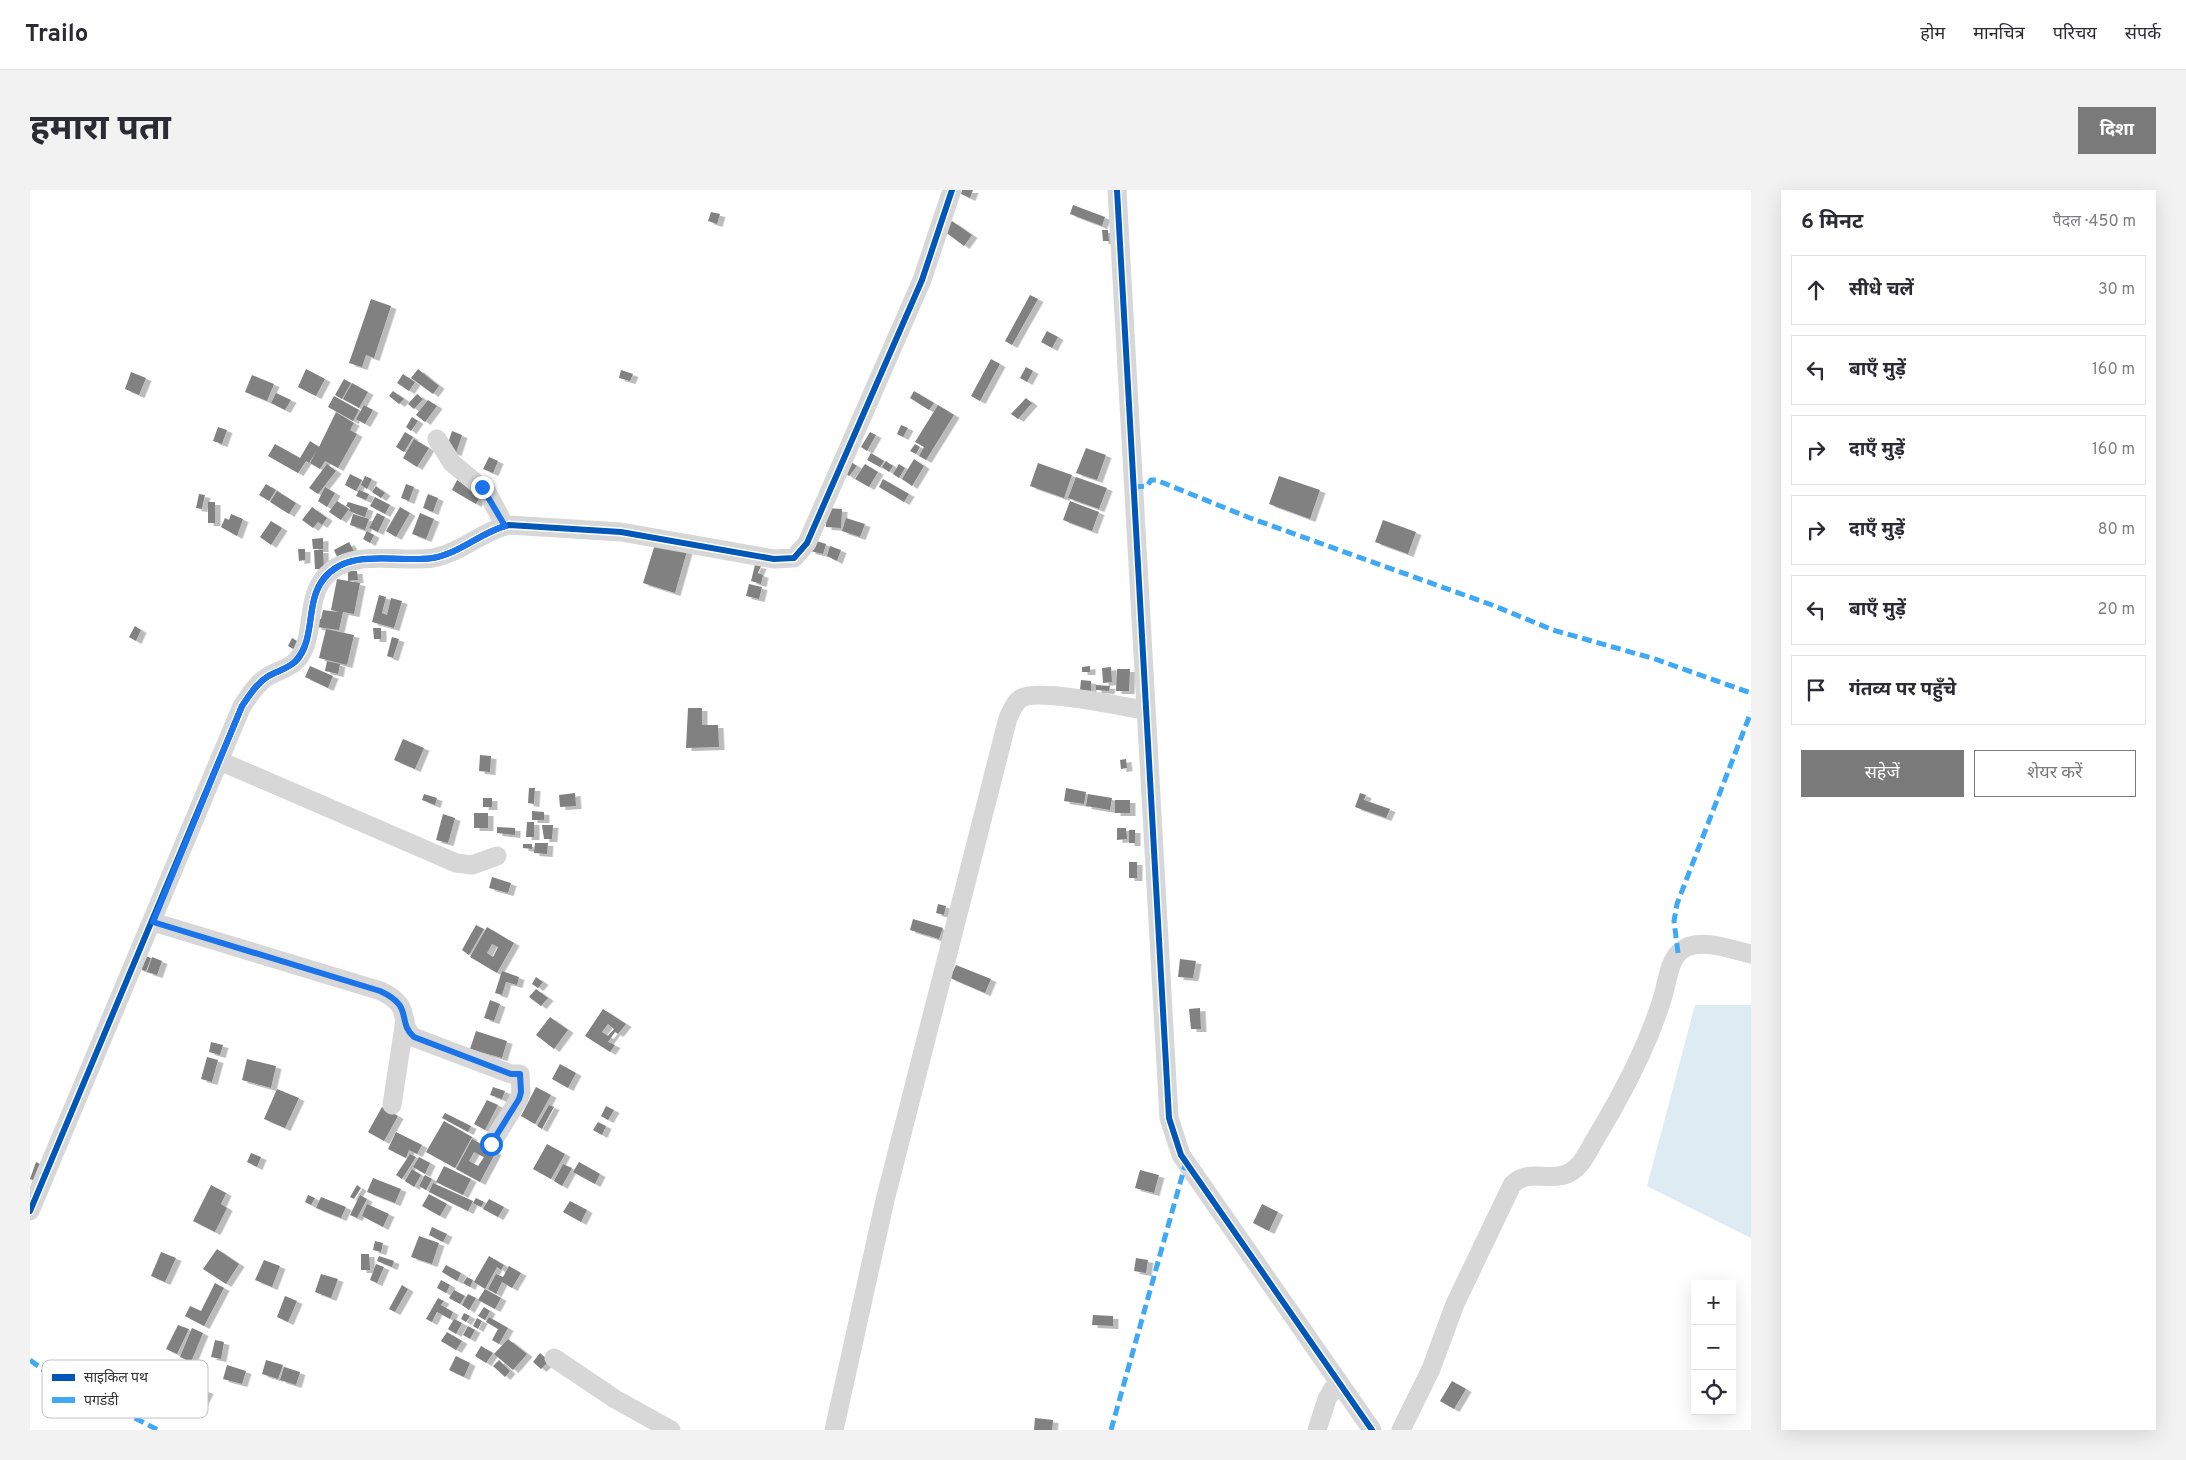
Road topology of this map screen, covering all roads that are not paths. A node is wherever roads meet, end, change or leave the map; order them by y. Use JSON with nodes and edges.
{"nodes":[{"id":1,"x":952,"y":190,"type":"edge"},
{"id":2,"x":1117,"y":190,"type":"edge"},
{"id":3,"x":437,"y":439,"type":"dead end"},
{"id":4,"x":505,"y":526,"type":"junction"},
{"id":5,"x":1145,"y":710,"type":"junction"},
{"id":6,"x":220,"y":761,"type":"junction"},
{"id":7,"x":497,"y":856,"type":"dead end"},
{"id":8,"x":153,"y":922,"type":"junction"},
{"id":9,"x":1751,"y":954,"type":"edge"},
{"id":10,"x":405,"y":1019,"type":"junction"},
{"id":11,"x":392,"y":1105,"type":"dead end"},
{"id":12,"x":491,"y":1144,"type":"dead end"},
{"id":13,"x":30,"y":1211,"type":"edge"},
{"id":14,"x":554,"y":1358,"type":"dead end"},
{"id":15,"x":1338,"y":1380,"type":"junction"},
{"id":16,"x":671,"y":1430,"type":"edge"},
{"id":17,"x":834,"y":1430,"type":"edge"},
{"id":18,"x":1317,"y":1430,"type":"edge"},
{"id":19,"x":1372,"y":1430,"type":"edge"},
{"id":20,"x":1401,"y":1430,"type":"edge"}],
"edges":[{"from":1,"to":4,"type":"street"},
{"from":2,"to":5,"type":"street"},
{"from":3,"to":4,"type":"street"},
{"from":4,"to":6,"type":"street"},
{"from":5,"to":15,"type":"street"},
{"from":5,"to":17,"type":"street"},
{"from":6,"to":7,"type":"street"},
{"from":6,"to":8,"type":"street"},
{"from":8,"to":10,"type":"street"},
{"from":8,"to":13,"type":"street"},
{"from":9,"to":20,"type":"street"},
{"from":10,"to":11,"type":"street"},
{"from":10,"to":12,"type":"street"},
{"from":14,"to":16,"type":"street"},
{"from":15,"to":18,"type":"street"},
{"from":15,"to":19,"type":"street"}]}
